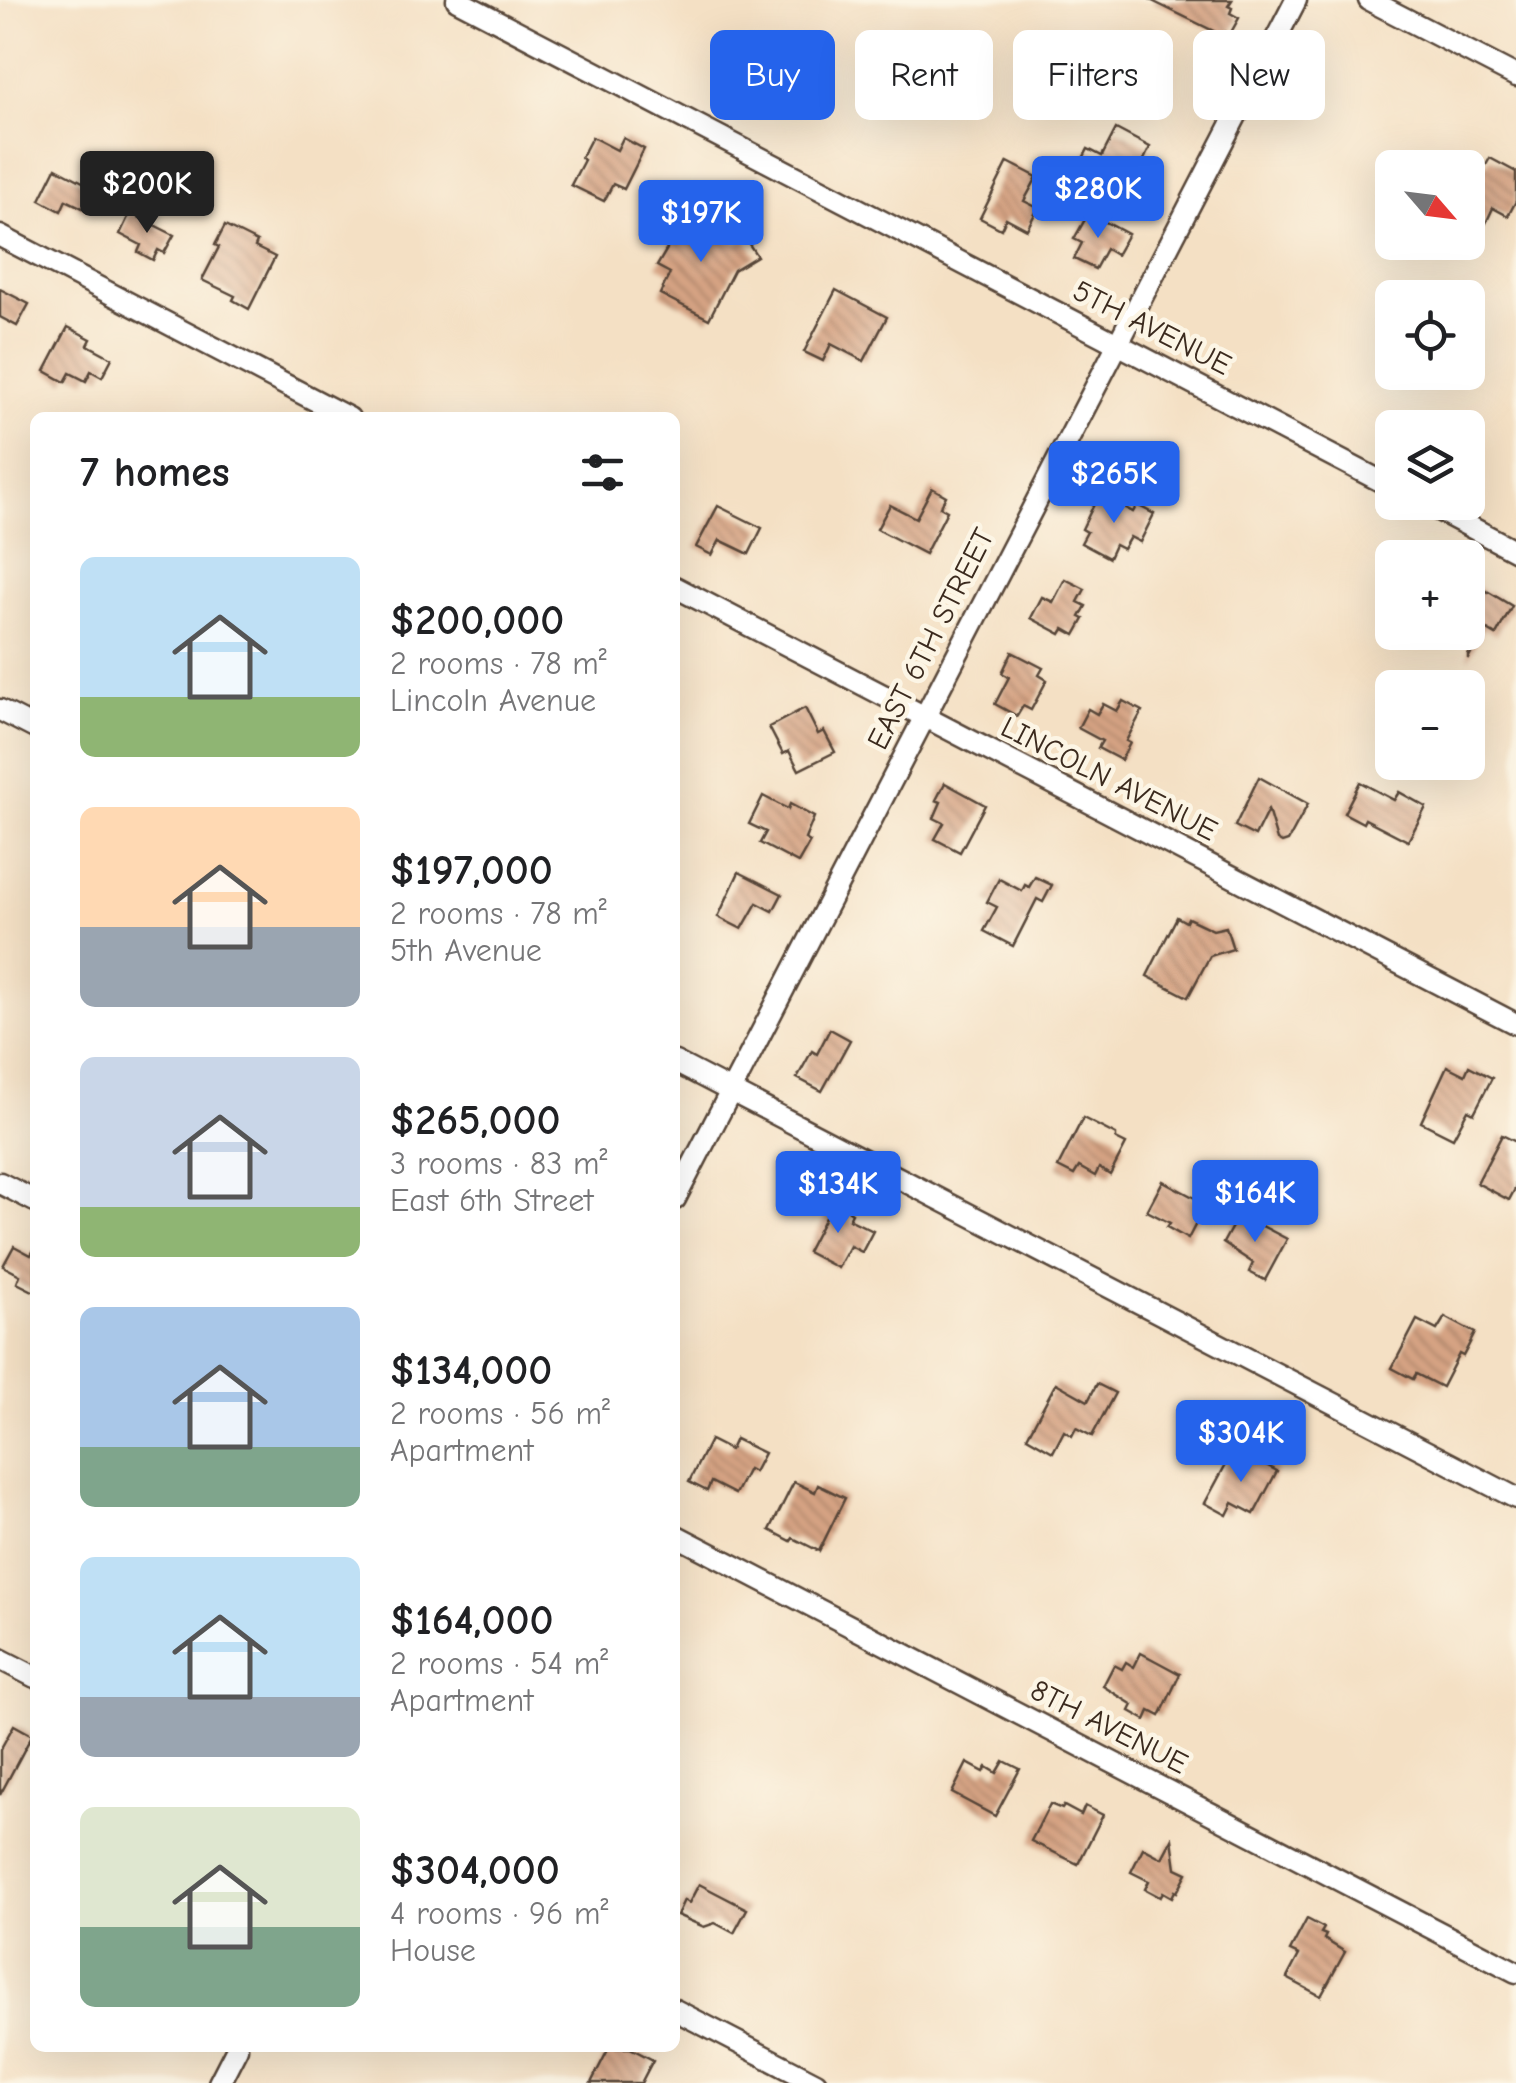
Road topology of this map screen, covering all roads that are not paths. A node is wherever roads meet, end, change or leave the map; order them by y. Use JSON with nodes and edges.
{"nodes":[{"id":1,"x":458,"y":0,"type":"edge"},
{"id":2,"x":1296,"y":0,"type":"edge"},
{"id":3,"x":1369,"y":0,"type":"edge"},
{"id":4,"x":1516,"y":76,"type":"edge"},
{"id":5,"x":0,"y":236,"type":"edge"},
{"id":6,"x":1117,"y":344,"type":"junction"},
{"id":7,"x":337,"y":412,"type":"edge"},
{"id":8,"x":1375,"y":478,"type":"edge"},
{"id":9,"x":1457,"y":520,"type":"edge"},
{"id":10,"x":1516,"y":551,"type":"edge"},
{"id":11,"x":680,"y":590,"type":"edge"},
{"id":12,"x":0,"y":710,"type":"edge"},
{"id":13,"x":924,"y":718,"type":"junction"},
{"id":14,"x":30,"y":725,"type":"edge"},
{"id":15,"x":1516,"y":1024,"type":"edge"},
{"id":16,"x":680,"y":1065,"type":"edge"},
{"id":17,"x":730,"y":1092,"type":"junction"},
{"id":18,"x":0,"y":1182,"type":"edge"},
{"id":19,"x":680,"y":1189,"type":"edge"},
{"id":20,"x":30,"y":1198,"type":"edge"},
{"id":21,"x":1516,"y":1498,"type":"edge"},
{"id":22,"x":680,"y":1538,"type":"edge"},
{"id":23,"x":0,"y":1658,"type":"edge"},
{"id":24,"x":30,"y":1674,"type":"edge"},
{"id":25,"x":1516,"y":1972,"type":"edge"},
{"id":26,"x":680,"y":2013,"type":"edge"},
{"id":27,"x":235,"y":2052,"type":"edge"},
{"id":28,"x":219,"y":2083,"type":"edge"},
{"id":29,"x":816,"y":2083,"type":"edge"}],
"edges":[{"from":1,"to":6,"type":"street","name":"5TH AVENUE"},
{"from":2,"to":6,"type":"street","name":"EAST 6TH STREET"},
{"from":3,"to":4,"type":"street"},
{"from":5,"to":7,"type":"street"},
{"from":6,"to":8,"type":"street","name":"5TH AVENUE"},
{"from":6,"to":13,"type":"street","name":"EAST 6TH STREET"},
{"from":9,"to":10,"type":"street"},
{"from":11,"to":13,"type":"street","name":"LINCOLN AVENUE"},
{"from":12,"to":14,"type":"street"},
{"from":13,"to":15,"type":"street","name":"LINCOLN AVENUE"},
{"from":13,"to":17,"type":"street","name":"EAST 6TH STREET"},
{"from":16,"to":17,"type":"street"},
{"from":17,"to":19,"type":"street","name":"EAST 6TH STREET"},
{"from":17,"to":21,"type":"street"},
{"from":18,"to":20,"type":"street"},
{"from":22,"to":25,"type":"street","name":"8TH AVENUE"},
{"from":23,"to":24,"type":"street"},
{"from":26,"to":29,"type":"street"},
{"from":27,"to":28,"type":"street"}]}
